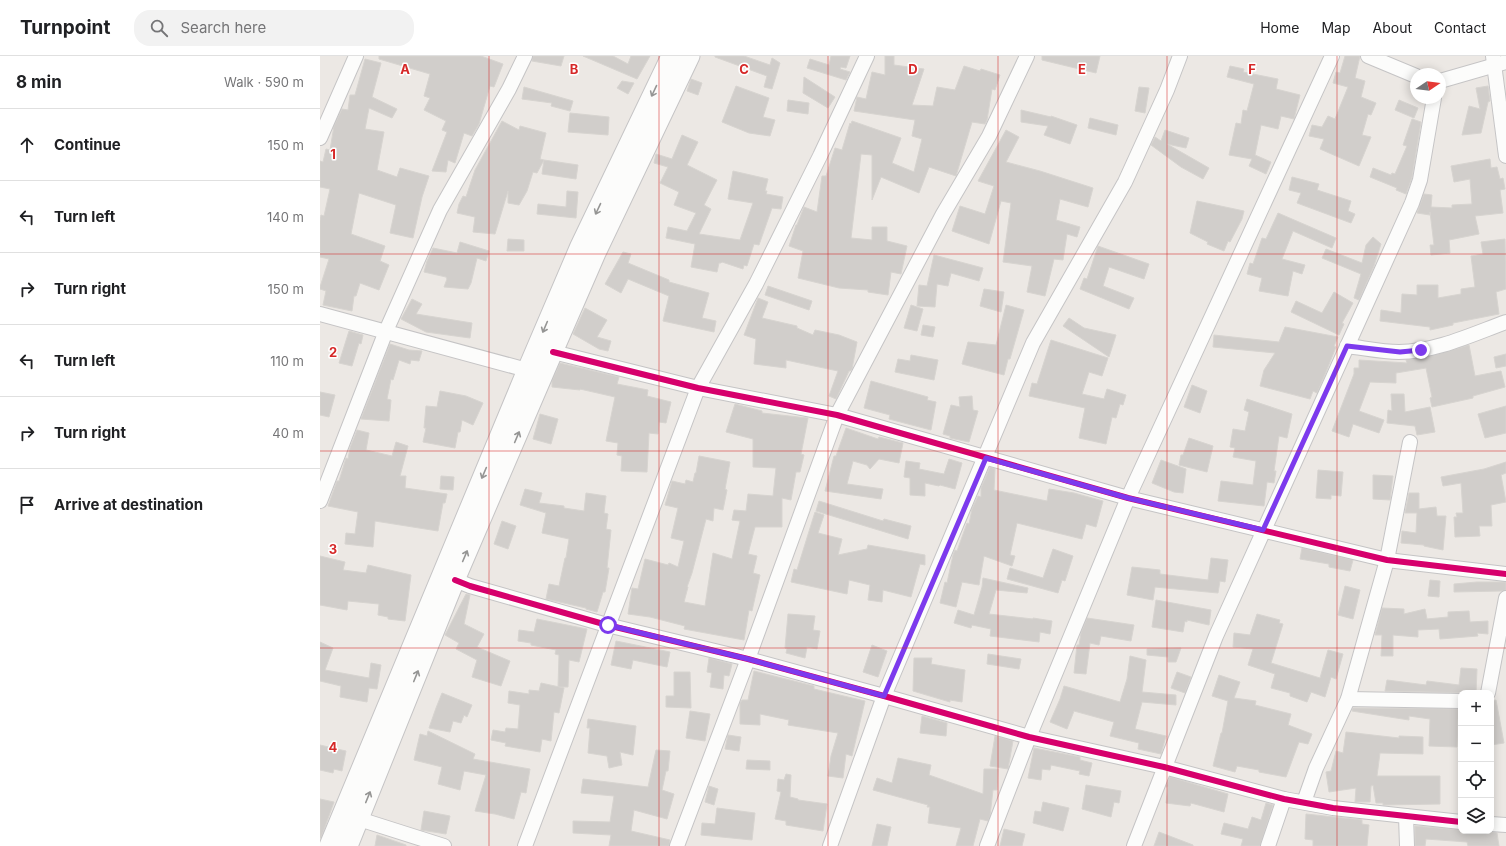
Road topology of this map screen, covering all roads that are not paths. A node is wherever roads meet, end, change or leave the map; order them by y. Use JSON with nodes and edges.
{"nodes":[{"id":1,"x":356,"y":56,"type":"edge"},
{"id":2,"x":525,"y":56,"type":"edge"},
{"id":3,"x":671,"y":56,"type":"edge"},
{"id":4,"x":690,"y":56,"type":"edge"},
{"id":5,"x":867,"y":56,"type":"edge"},
{"id":6,"x":1027,"y":56,"type":"edge"},
{"id":7,"x":1180,"y":56,"type":"edge"},
{"id":8,"x":1332,"y":56,"type":"edge"},
{"id":9,"x":1368,"y":56,"type":"edge"},
{"id":10,"x":1498,"y":61,"type":"edge"},
{"id":11,"x":1410,"y":74,"type":"edge"},
{"id":12,"x":1446,"y":79,"type":"edge"},
{"id":13,"x":1433,"y":104,"type":"edge"},
{"id":14,"x":320,"y":138,"type":"edge"},
{"id":15,"x":1506,"y":156,"type":"edge"},
{"id":16,"x":320,"y":314,"type":"edge"},
{"id":17,"x":1506,"y":322,"type":"edge"},
{"id":18,"x":386,"y":331,"type":"junction"},
{"id":19,"x":1347,"y":346,"type":"junction"},
{"id":20,"x":553,"y":352,"type":"junction"},
{"id":21,"x":527,"y":370,"type":"junction"},
{"id":22,"x":698,"y":388,"type":"junction"},
{"id":23,"x":837,"y":415,"type":"junction"},
{"id":24,"x":1410,"y":442,"type":"dead end"},
{"id":25,"x":986,"y":458,"type":"junction"},
{"id":26,"x":1128,"y":498,"type":"junction"},
{"id":27,"x":320,"y":500,"type":"edge"},
{"id":28,"x":1263,"y":530,"type":"junction"},
{"id":29,"x":1387,"y":560,"type":"junction"},
{"id":30,"x":1506,"y":574,"type":"edge"},
{"id":31,"x":455,"y":580,"type":"junction"},
{"id":32,"x":1506,"y":598,"type":"edge"},
{"id":33,"x":608,"y":625,"type":"junction"},
{"id":34,"x":748,"y":659,"type":"junction"},
{"id":35,"x":1489,"y":690,"type":"edge"},
{"id":36,"x":884,"y":696,"type":"junction"},
{"id":37,"x":1348,"y":699,"type":"junction"},
{"id":38,"x":1458,"y":701,"type":"edge"},
{"id":39,"x":1029,"y":737,"type":"junction"},
{"id":40,"x":1164,"y":767,"type":"junction"},
{"id":41,"x":1284,"y":799,"type":"junction"},
{"id":42,"x":1304,"y":802,"type":"junction"},
{"id":43,"x":1406,"y":816,"type":"junction"},
{"id":44,"x":359,"y":819,"type":"junction"},
{"id":45,"x":1458,"y":822,"type":"edge"},
{"id":46,"x":1494,"y":824,"type":"edge"},
{"id":47,"x":1506,"y":825,"type":"edge"},
{"id":48,"x":332,"y":844,"type":"edge"},
{"id":49,"x":444,"y":846,"type":"edge"},
{"id":50,"x":525,"y":846,"type":"edge"},
{"id":51,"x":677,"y":846,"type":"edge"},
{"id":52,"x":830,"y":846,"type":"edge"},
{"id":53,"x":987,"y":846,"type":"edge"},
{"id":54,"x":1134,"y":846,"type":"edge"},
{"id":55,"x":1268,"y":846,"type":"edge"},
{"id":56,"x":1407,"y":846,"type":"edge"}],
"edges":[{"from":1,"to":14,"type":"street"},
{"from":2,"to":18,"type":"street"},
{"from":3,"to":21,"type":"main road","one_way":true},
{"from":4,"to":20,"type":"main road"},
{"from":5,"to":22,"type":"street"},
{"from":6,"to":23,"type":"street"},
{"from":7,"to":25,"type":"street"},
{"from":8,"to":26,"type":"street"},
{"from":9,"to":11,"type":"street"},
{"from":10,"to":12,"type":"street"},
{"from":10,"to":15,"type":"street"},
{"from":13,"to":19,"type":"street"},
{"from":16,"to":18,"type":"street"},
{"from":17,"to":19,"type":"street"},
{"from":18,"to":21,"type":"street"},
{"from":18,"to":27,"type":"street"},
{"from":19,"to":28,"type":"street"},
{"from":20,"to":22,"type":"street"},
{"from":31,"to":20,"type":"main road","one_way":true},
{"from":21,"to":48,"type":"main road","one_way":true},
{"from":22,"to":23,"type":"street"},
{"from":22,"to":33,"type":"street"},
{"from":23,"to":25,"type":"street"},
{"from":23,"to":34,"type":"street"},
{"from":24,"to":29,"type":"street"},
{"from":25,"to":26,"type":"street"},
{"from":25,"to":36,"type":"street"},
{"from":26,"to":28,"type":"street"},
{"from":26,"to":39,"type":"street"},
{"from":28,"to":29,"type":"street"},
{"from":28,"to":40,"type":"street"},
{"from":29,"to":30,"type":"street"},
{"from":29,"to":37,"type":"street"},
{"from":31,"to":33,"type":"street"},
{"from":44,"to":31,"type":"main road","one_way":true},
{"from":32,"to":35,"type":"street"},
{"from":33,"to":34,"type":"street"},
{"from":33,"to":50,"type":"street"},
{"from":34,"to":36,"type":"street"},
{"from":34,"to":51,"type":"street"},
{"from":36,"to":39,"type":"street"},
{"from":36,"to":52,"type":"street"},
{"from":37,"to":38,"type":"street"},
{"from":37,"to":42,"type":"street"},
{"from":39,"to":40,"type":"street"},
{"from":39,"to":53,"type":"street"},
{"from":40,"to":41,"type":"street"},
{"from":40,"to":54,"type":"street"},
{"from":41,"to":42,"type":"street"},
{"from":41,"to":55,"type":"street"},
{"from":42,"to":43,"type":"street"},
{"from":43,"to":45,"type":"street"},
{"from":43,"to":56,"type":"street"},
{"from":44,"to":48,"type":"main road"},
{"from":44,"to":49,"type":"street"},
{"from":46,"to":47,"type":"street"}]}
